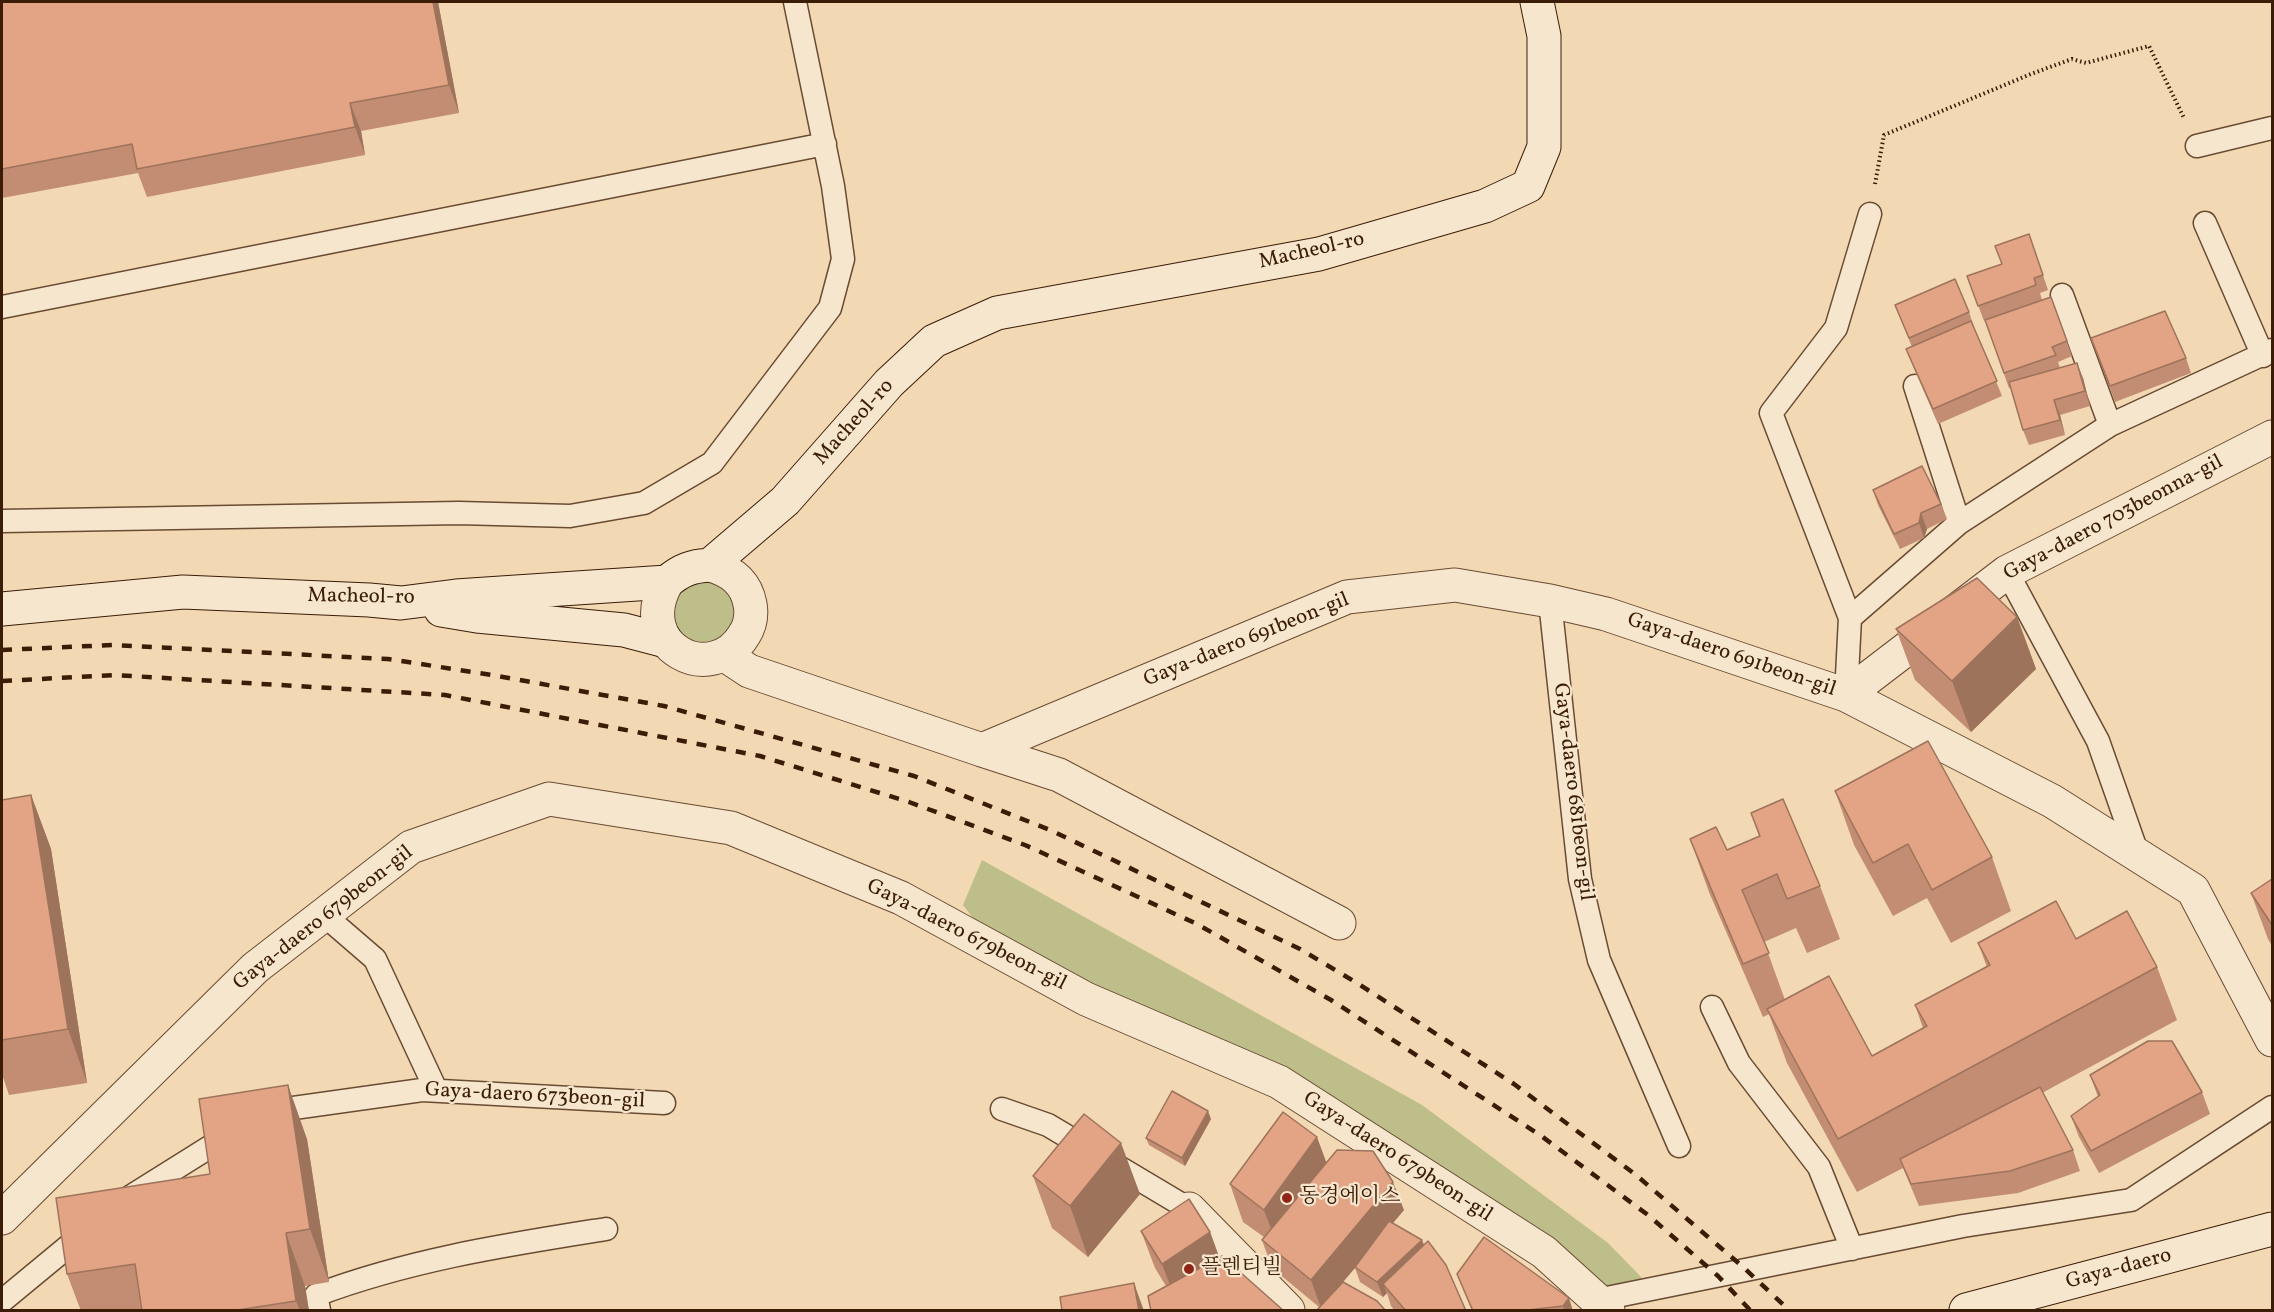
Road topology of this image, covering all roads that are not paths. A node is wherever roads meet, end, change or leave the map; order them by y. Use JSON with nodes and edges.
{"nodes":[{"id":1,"x":795,"y":2,"type":"edge"},
{"id":2,"x":1537,"y":2,"type":"edge"},
{"id":3,"x":2272,"y":128,"type":"edge"},
{"id":4,"x":825,"y":144,"type":"junction"},
{"id":5,"x":2197,"y":146,"type":"road end"},
{"id":6,"x":1870,"y":214,"type":"road end"},
{"id":7,"x":2205,"y":223,"type":"dead end"},
{"id":8,"x":2062,"y":296,"type":"dead end"},
{"id":9,"x":2,"y":307,"type":"edge"},
{"id":10,"x":2268,"y":353,"type":"edge"},
{"id":11,"x":1915,"y":386,"type":"edge"},
{"id":12,"x":2109,"y":425,"type":"junction"},
{"id":13,"x":2272,"y":437,"type":"edge"},
{"id":14,"x":2,"y":521,"type":"edge"},
{"id":15,"x":1959,"y":523,"type":"junction"},
{"id":16,"x":710,"y":565,"type":"junction"},
{"id":17,"x":2007,"y":572,"type":"junction"},
{"id":18,"x":667,"y":582,"type":"junction"},
{"id":19,"x":1550,"y":601,"type":"junction"},
{"id":20,"x":401,"y":603,"type":"junction"},
{"id":21,"x":2,"y":609,"type":"edge"},
{"id":22,"x":1850,"y":618,"type":"junction"},
{"id":23,"x":666,"y":641,"type":"junction"},
{"id":24,"x":725,"y":655,"type":"junction"},
{"id":25,"x":1845,"y":695,"type":"junction"},
{"id":26,"x":982,"y":750,"type":"junction"},
{"id":27,"x":2138,"y":855,"type":"junction"},
{"id":28,"x":324,"y":915,"type":"junction"},
{"id":29,"x":1339,"y":923,"type":"dead end"},
{"id":30,"x":1712,"y":1007,"type":"dead end"},
{"id":31,"x":2272,"y":1040,"type":"edge"},
{"id":32,"x":436,"y":1090,"type":"junction"},
{"id":33,"x":664,"y":1103,"type":"dead end"},
{"id":34,"x":2272,"y":1107,"type":"edge"},
{"id":35,"x":1002,"y":1109,"type":"dead end"},
{"id":36,"x":1679,"y":1146,"type":"dead end"},
{"id":37,"x":1189,"y":1209,"type":"joint"},
{"id":38,"x":2,"y":1218,"type":"edge"},
{"id":39,"x":606,"y":1229,"type":"dead end"},
{"id":40,"x":2272,"y":1229,"type":"edge"},
{"id":41,"x":1852,"y":1249,"type":"junction"},
{"id":42,"x":2,"y":1301,"type":"edge"},
{"id":43,"x":1602,"y":1305,"type":"edge"},
{"id":44,"x":1985,"y":1308,"type":"edge"},
{"id":45,"x":319,"y":1311,"type":"edge"},
{"id":46,"x":1288,"y":1311,"type":"edge"}],
"edges":[{"from":1,"to":4,"type":"lane"},
{"from":2,"to":16,"type":"street","name":"Macheol-ro"},
{"from":3,"to":5,"type":"lane"},
{"from":4,"to":9,"type":"lane"},
{"from":4,"to":14,"type":"lane"},
{"from":6,"to":22,"type":"lane"},
{"from":7,"to":10,"type":"lane"},
{"from":8,"to":12,"type":"lane"},
{"from":10,"to":12,"type":"lane"},
{"from":11,"to":15,"type":"lane"},
{"from":12,"to":15,"type":"lane"},
{"from":13,"to":17,"type":"street","name":"Gaya-daero 703beonna-gil"},
{"from":15,"to":22,"type":"lane"},
{"from":16,"to":18,"type":"street","name":"Macheol-ro"},
{"from":16,"to":24,"type":"street"},
{"from":17,"to":25,"type":"street","name":"Gaya-daero 703beonna-gil"},
{"from":17,"to":27,"type":"lane"},
{"from":18,"to":20,"type":"street","name":"Macheol-ro"},
{"from":18,"to":23,"type":"street"},
{"from":19,"to":25,"type":"street","name":"Gaya-daero 691beon-gil"},
{"from":19,"to":26,"type":"street","name":"Gaya-daero 691beon-gil"},
{"from":19,"to":36,"type":"lane","name":"Gaya-daero 681beon-gil"},
{"from":20,"to":21,"type":"street","name":"Macheol-ro"},
{"from":20,"to":23,"type":"street"},
{"from":22,"to":25,"type":"lane"},
{"from":23,"to":24,"type":"street"},
{"from":24,"to":26,"type":"street"},
{"from":25,"to":27,"type":"street","name":"Gaya-daero 691beon-gil"},
{"from":26,"to":29,"type":"street"},
{"from":27,"to":31,"type":"street","name":"Gaya-daero 691beon-gil"},
{"from":28,"to":32,"type":"lane"},
{"from":28,"to":38,"type":"street","name":"Gaya-daero 679beon-gil"},
{"from":28,"to":43,"type":"street","name":"Gaya-daero 679beon-gil"},
{"from":30,"to":41,"type":"lane"},
{"from":32,"to":33,"type":"lane","name":"Gaya-daero 673beon-gil"},
{"from":32,"to":42,"type":"lane","name":"Gaya-daero 673beon-gil"},
{"from":34,"to":41,"type":"lane"},
{"from":35,"to":37,"type":"lane"},
{"from":37,"to":46,"type":"street"},
{"from":39,"to":45,"type":"lane"},
{"from":40,"to":44,"type":"street","name":"Gaya-daero"},
{"from":41,"to":43,"type":"lane"}]}
